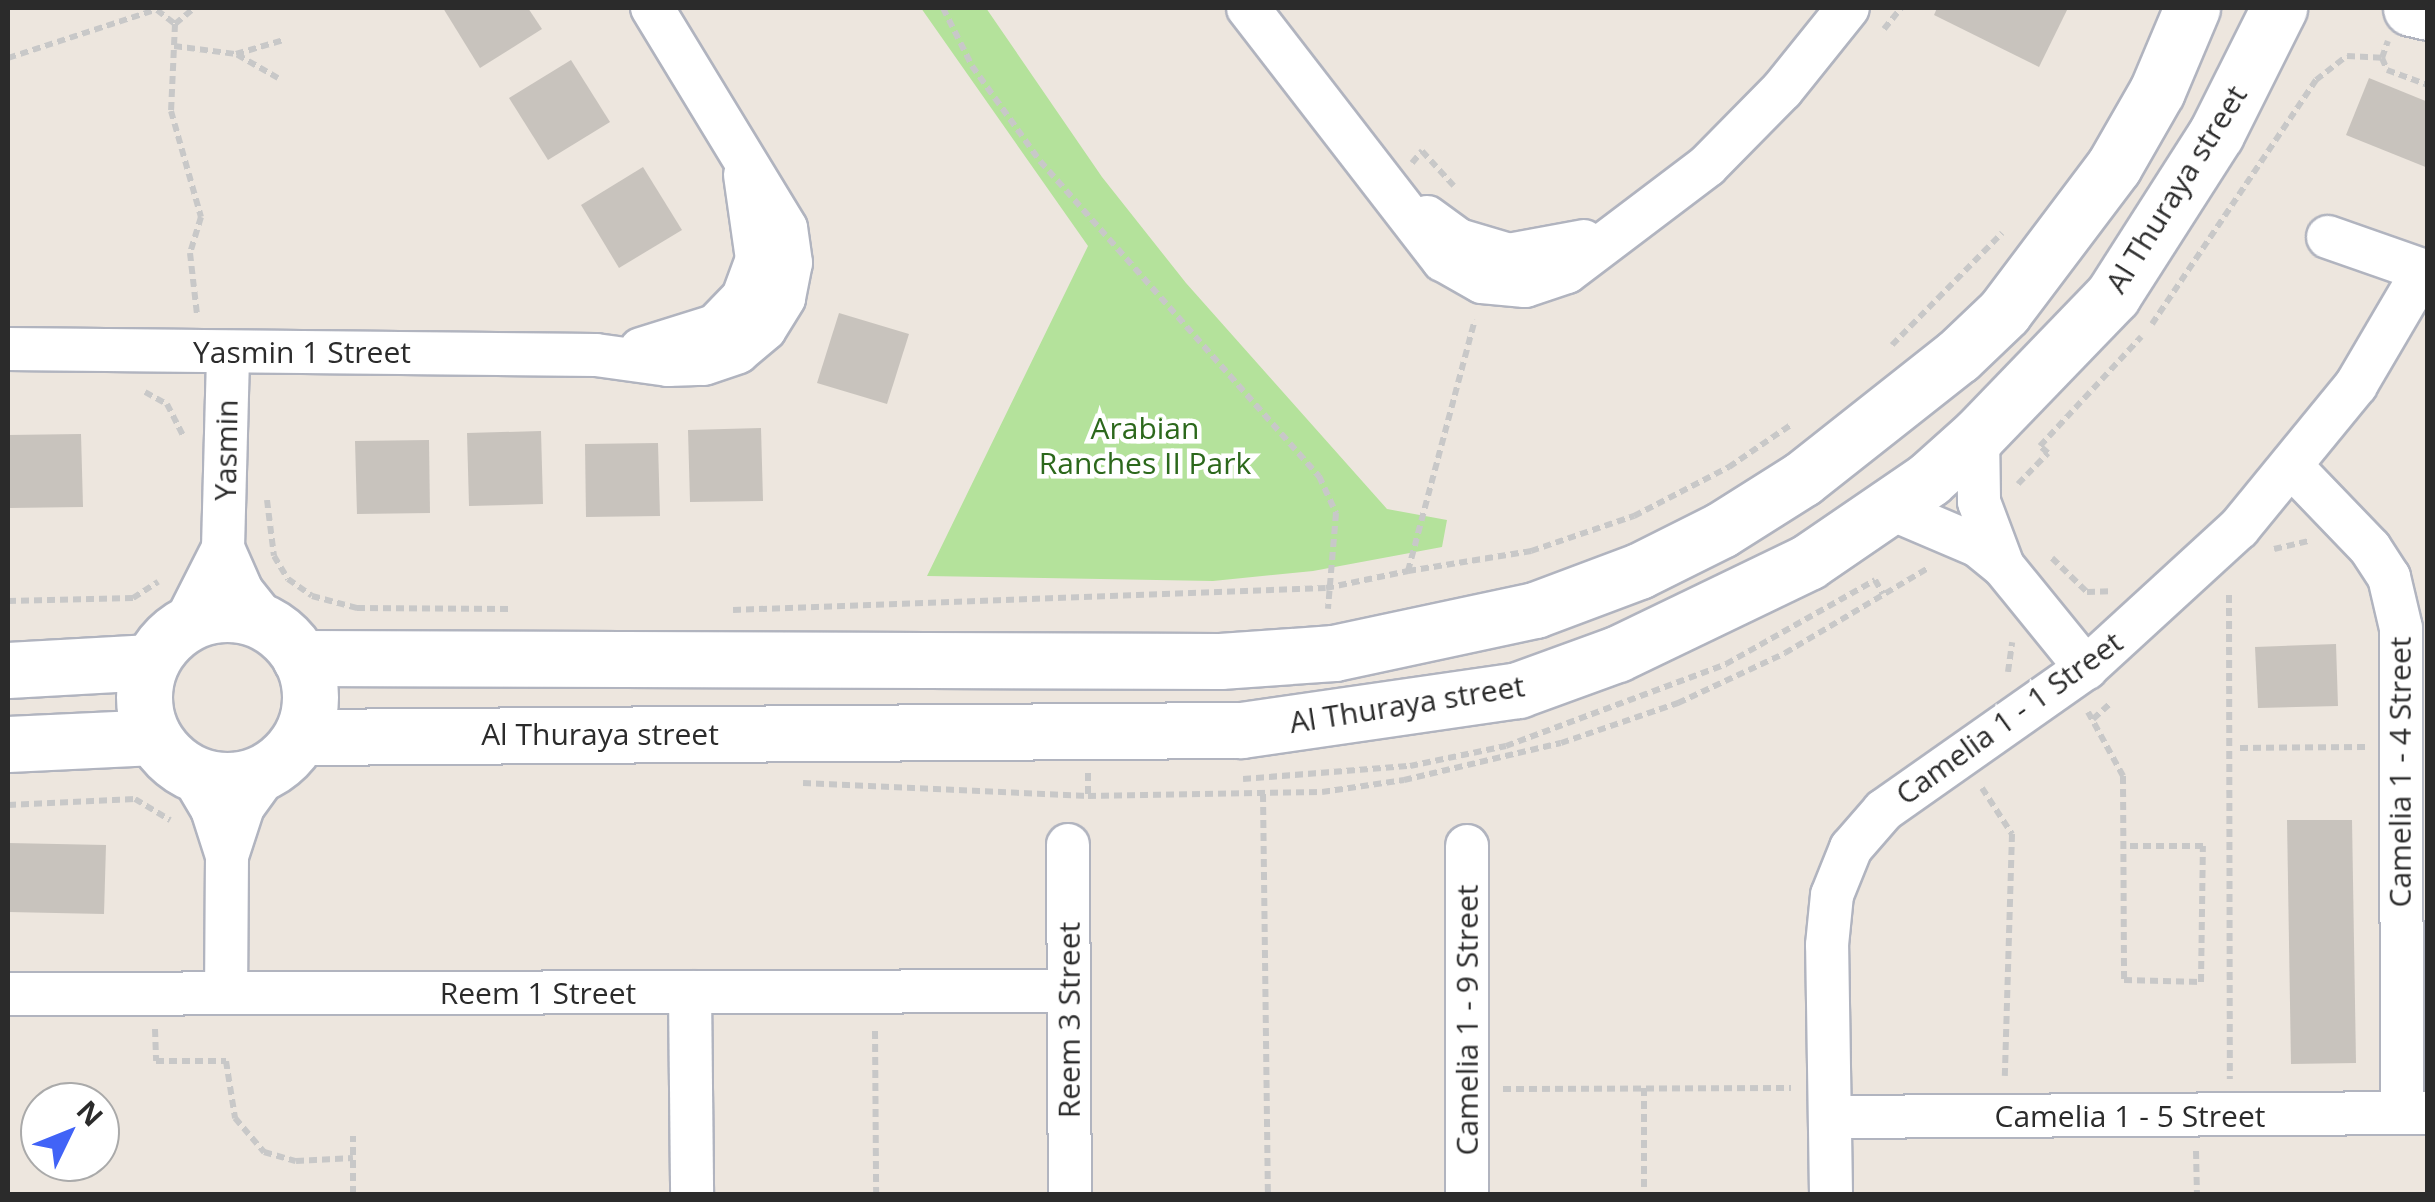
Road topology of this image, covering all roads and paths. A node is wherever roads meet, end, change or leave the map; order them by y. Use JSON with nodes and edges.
{"nodes":[{"id":1,"x":194,"y":8,"type":"edge"},
{"id":2,"x":652,"y":8,"type":"edge"},
{"id":3,"x":943,"y":8,"type":"edge"},
{"id":4,"x":1248,"y":8,"type":"edge"},
{"id":5,"x":1848,"y":8,"type":"edge"},
{"id":6,"x":2192,"y":8,"type":"edge"},
{"id":7,"x":2279,"y":8,"type":"edge"},
{"id":8,"x":159,"y":9,"type":"edge"},
{"id":9,"x":2411,"y":15,"type":"edge"},
{"id":10,"x":175,"y":24,"type":"junction"},
{"id":11,"x":284,"y":40,"type":"dead end"},
{"id":12,"x":174,"y":46,"type":"junction"},
{"id":13,"x":236,"y":54,"type":"junction"},
{"id":14,"x":8,"y":58,"type":"edge"},
{"id":15,"x":2382,"y":58,"type":"junction"},
{"id":16,"x":278,"y":78,"type":"dead end"},
{"id":17,"x":2428,"y":85,"type":"edge"},
{"id":18,"x":1399,"y":196,"type":"junction"},
{"id":19,"x":2012,"y":221,"type":"dead end"},
{"id":20,"x":1622,"y":227,"type":"junction"},
{"id":21,"x":2328,"y":236,"type":"dead end"},
{"id":22,"x":2425,"y":271,"type":"edge"},
{"id":23,"x":1462,"y":273,"type":"junction"},
{"id":24,"x":222,"y":334,"type":"junction"},
{"id":25,"x":8,"y":350,"type":"edge"},
{"id":26,"x":1883,"y":353,"type":"dead end"},
{"id":27,"x":125,"y":391,"type":"dead end"},
{"id":28,"x":1802,"y":417,"type":"dead end"},
{"id":29,"x":1978,"y":435,"type":"junction"},
{"id":30,"x":183,"y":448,"type":"dead end"},
{"id":31,"x":2293,"y":468,"type":"junction"},
{"id":32,"x":2015,"y":491,"type":"dead end"},
{"id":33,"x":266,"y":497,"type":"dead end"},
{"id":34,"x":1889,"y":508,"type":"junction"},
{"id":35,"x":224,"y":548,"type":"junction"},
{"id":36,"x":2324,"y":548,"type":"dead end"},
{"id":37,"x":2046,"y":551,"type":"dead end"},
{"id":38,"x":2262,"y":561,"type":"dead end"},
{"id":39,"x":2003,"y":566,"type":"junction"},
{"id":40,"x":1408,"y":572,"type":"junction"},
{"id":41,"x":165,"y":573,"type":"dead end"},
{"id":42,"x":2240,"y":584,"type":"dead end"},
{"id":43,"x":2117,"y":586,"type":"dead end"},
{"id":44,"x":1326,"y":588,"type":"junction"},
{"id":45,"x":8,"y":601,"type":"edge"},
{"id":46,"x":530,"y":609,"type":"dead end"},
{"id":47,"x":722,"y":610,"type":"dead end"},
{"id":48,"x":285,"y":641,"type":"junction"},
{"id":49,"x":168,"y":644,"type":"junction"},
{"id":50,"x":1334,"y":653,"type":"junction"},
{"id":51,"x":8,"y":670,"type":"edge"},
{"id":52,"x":2078,"y":674,"type":"junction"},
{"id":53,"x":1341,"y":718,"type":"junction"},
{"id":54,"x":8,"y":744,"type":"edge"},
{"id":55,"x":2399,"y":747,"type":"junction"},
{"id":56,"x":2240,"y":748,"type":"dead end"},
{"id":57,"x":287,"y":752,"type":"junction"},
{"id":58,"x":172,"y":754,"type":"junction"},
{"id":59,"x":1348,"y":790,"type":"dead end"},
{"id":60,"x":1263,"y":794,"type":"dead end"},
{"id":61,"x":1068,"y":845,"type":"dead end"},
{"id":62,"x":1467,"y":846,"type":"dead end"},
{"id":63,"x":2125,"y":846,"type":"junction"},
{"id":64,"x":226,"y":856,"type":"junction"},
{"id":65,"x":1069,"y":991,"type":"junction"},
{"id":66,"x":690,"y":992,"type":"junction"},
{"id":67,"x":875,"y":992,"type":"junction"},
{"id":68,"x":153,"y":993,"type":"junction"},
{"id":69,"x":226,"y":993,"type":"junction"},
{"id":70,"x":8,"y":994,"type":"edge"},
{"id":71,"x":1644,"y":1088,"type":"junction"},
{"id":72,"x":1467,"y":1089,"type":"junction"},
{"id":73,"x":1832,"y":1102,"type":"junction"},
{"id":74,"x":2414,"y":1113,"type":"edge"},
{"id":75,"x":2230,"y":1116,"type":"junction"},
{"id":76,"x":353,"y":1136,"type":"dead end"},
{"id":77,"x":353,"y":1158,"type":"junction"},
{"id":78,"x":353,"y":1194,"type":"edge"},
{"id":79,"x":692,"y":1194,"type":"edge"},
{"id":80,"x":876,"y":1194,"type":"edge"},
{"id":81,"x":1070,"y":1194,"type":"edge"},
{"id":82,"x":1268,"y":1194,"type":"edge"},
{"id":83,"x":1467,"y":1194,"type":"edge"},
{"id":84,"x":1644,"y":1194,"type":"edge"},
{"id":85,"x":1831,"y":1194,"type":"edge"}],
"edges":[{"from":1,"to":10,"type":"path"},
{"from":2,"to":24,"type":"street","name":"Yasmin 1 Street"},
{"from":3,"to":44,"type":"path"},
{"from":4,"to":18,"type":"street"},
{"from":5,"to":20,"type":"street"},
{"from":6,"to":50,"type":"street","name":"Al Thuraya street"},
{"from":7,"to":29,"type":"street","name":"Al Thuraya street"},
{"from":8,"to":10,"type":"path"},
{"from":8,"to":14,"type":"path"},
{"from":9,"to":15,"type":"path"},
{"from":10,"to":12,"type":"path"},
{"from":11,"to":13,"type":"path"},
{"from":12,"to":13,"type":"path"},
{"from":12,"to":24,"type":"path"},
{"from":13,"to":16,"type":"path"},
{"from":15,"to":17,"type":"path"},
{"from":15,"to":32,"type":"path"},
{"from":18,"to":20,"type":"street"},
{"from":18,"to":23,"type":"street"},
{"from":19,"to":26,"type":"path"},
{"from":20,"to":23,"type":"street"},
{"from":21,"to":22,"type":"street"},
{"from":22,"to":31,"type":"street","name":"Camelia 1 - 1 Street"},
{"from":23,"to":40,"type":"path"},
{"from":24,"to":25,"type":"street","name":"Yasmin 1 Street"},
{"from":24,"to":35,"type":"street","name":"Yasmin"},
{"from":27,"to":30,"type":"path"},
{"from":28,"to":40,"type":"path"},
{"from":29,"to":34,"type":"street","name":"Al Thuraya street"},
{"from":29,"to":39,"type":"street"},
{"from":31,"to":52,"type":"street","name":"Camelia 1 - 1 Street"},
{"from":31,"to":55,"type":"street","name":"Camelia 1 - 4 Street"},
{"from":33,"to":46,"type":"path"},
{"from":34,"to":39,"type":"street"},
{"from":34,"to":53,"type":"street","name":"Al Thuraya street"},
{"from":35,"to":48,"type":"street","name":"Yasmin"},
{"from":35,"to":49,"type":"street","name":"Yasmin"},
{"from":36,"to":38,"type":"path"},
{"from":37,"to":43,"type":"path"},
{"from":39,"to":52,"type":"street"},
{"from":40,"to":44,"type":"path"},
{"from":41,"to":45,"type":"path"},
{"from":42,"to":75,"type":"path"},
{"from":44,"to":47,"type":"path"},
{"from":44,"to":50,"type":"path"},
{"from":48,"to":49,"type":"street"},
{"from":48,"to":50,"type":"street","name":"Al Thuraya street"},
{"from":48,"to":57,"type":"street"},
{"from":49,"to":51,"type":"street"},
{"from":49,"to":58,"type":"street"},
{"from":52,"to":63,"type":"path"},
{"from":52,"to":73,"type":"street","name":"Camelia 1 - 1 Street"},
{"from":53,"to":57,"type":"street","name":"Al Thuraya street"},
{"from":53,"to":59,"type":"path"},
{"from":54,"to":58,"type":"street"},
{"from":55,"to":56,"type":"path"},
{"from":55,"to":74,"type":"street","name":"Camelia 1 - 4 Street"},
{"from":57,"to":58,"type":"street"},
{"from":57,"to":64,"type":"street"},
{"from":58,"to":64,"type":"street"},
{"from":60,"to":82,"type":"path"},
{"from":61,"to":65,"type":"street","name":"Reem 3 Street"},
{"from":62,"to":72,"type":"street","name":"Camelia 1 - 9 Street"},
{"from":63,"to":63,"type":"path"},
{"from":64,"to":69,"type":"street"},
{"from":65,"to":67,"type":"street","name":"Reem 1 Street"},
{"from":65,"to":81,"type":"street","name":"Reem 3 Street"},
{"from":66,"to":67,"type":"street","name":"Reem 1 Street"},
{"from":66,"to":69,"type":"street","name":"Reem 1 Street"},
{"from":66,"to":79,"type":"street"},
{"from":67,"to":80,"type":"path"},
{"from":68,"to":69,"type":"street","name":"Reem 1 Street"},
{"from":68,"to":70,"type":"street","name":"Reem 1 Street"},
{"from":68,"to":77,"type":"path"},
{"from":71,"to":72,"type":"path"},
{"from":71,"to":73,"type":"path"},
{"from":71,"to":84,"type":"path"},
{"from":72,"to":83,"type":"street","name":"Camelia 1 - 9 Street"},
{"from":73,"to":75,"type":"street","name":"Camelia 1 - 5 Street"},
{"from":73,"to":85,"type":"street","name":"Camelia 1 - 1 Street"},
{"from":74,"to":75,"type":"street","name":"Camelia 1 - 5 Street"},
{"from":76,"to":77,"type":"path"},
{"from":77,"to":78,"type":"path"}]}
